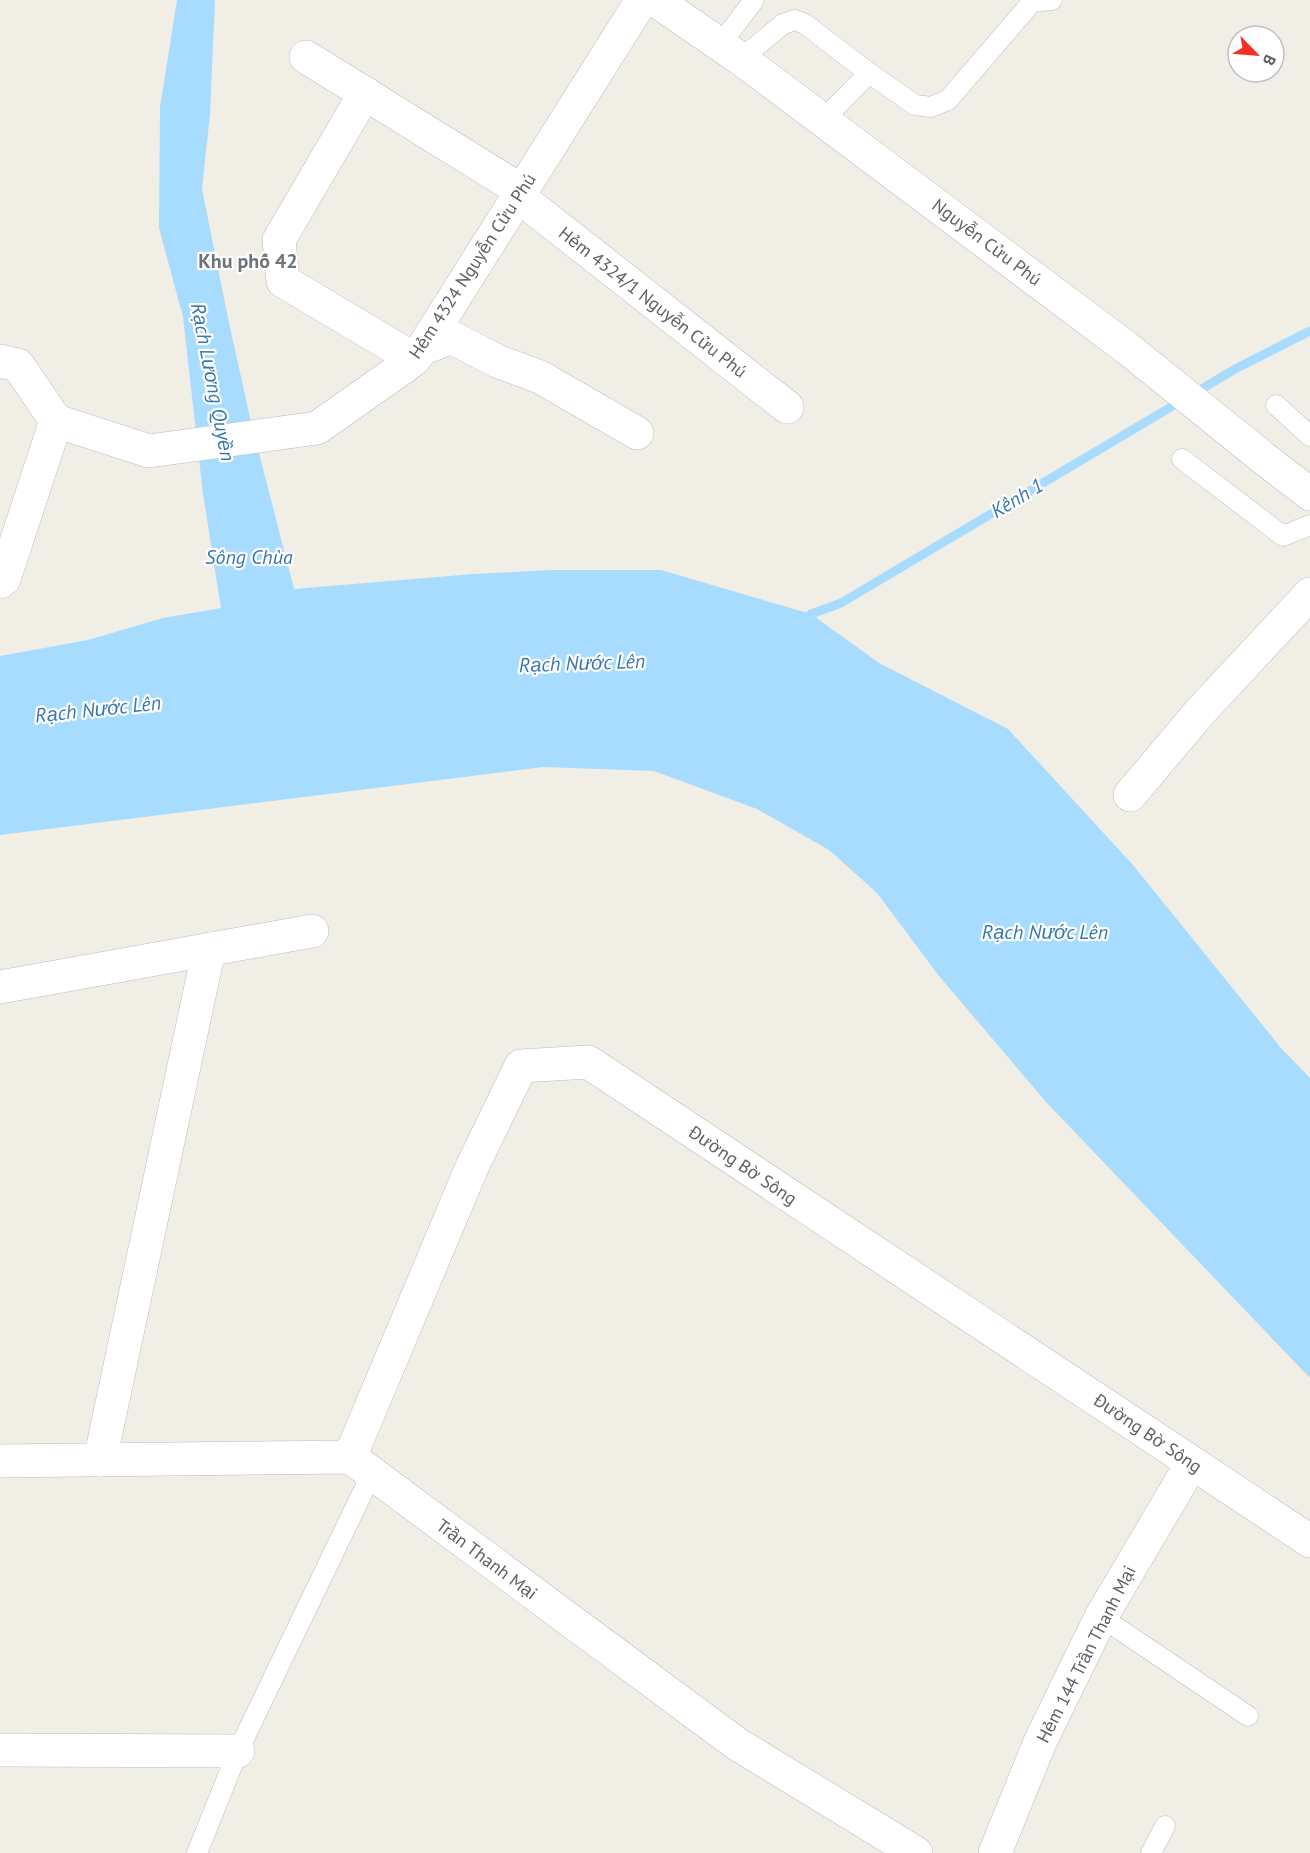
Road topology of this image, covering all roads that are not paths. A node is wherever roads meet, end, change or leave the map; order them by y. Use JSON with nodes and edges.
{"nodes":[{"id":1,"x":642,"y":0,"type":"edge"},
{"id":2,"x":656,"y":0,"type":"edge"},
{"id":3,"x":754,"y":0,"type":"edge"},
{"id":4,"x":1052,"y":0,"type":"edge"},
{"id":5,"x":730,"y":52,"type":"junction"},
{"id":6,"x":306,"y":57,"type":"dead end"},
{"id":7,"x":869,"y":73,"type":"junction"},
{"id":8,"x":365,"y":93,"type":"junction"},
{"id":9,"x":823,"y":120,"type":"junction"},
{"id":10,"x":520,"y":194,"type":"junction"},
{"id":11,"x":418,"y":354,"type":"junction"},
{"id":12,"x":0,"y":361,"type":"edge"},
{"id":13,"x":1276,"y":405,"type":"dead end"},
{"id":14,"x":788,"y":407,"type":"dead end"},
{"id":15,"x":56,"y":421,"type":"junction"},
{"id":16,"x":637,"y":433,"type":"dead end"},
{"id":17,"x":1310,"y":436,"type":"edge"},
{"id":18,"x":1182,"y":459,"type":"dead end"},
{"id":19,"x":1310,"y":494,"type":"edge"},
{"id":20,"x":1310,"y":525,"type":"edge"},
{"id":21,"x":0,"y":582,"type":"edge"},
{"id":22,"x":1310,"y":594,"type":"edge"},
{"id":23,"x":1130,"y":795,"type":"dead end"},
{"id":24,"x":312,"y":931,"type":"dead end"},
{"id":25,"x":209,"y":949,"type":"junction"},
{"id":26,"x":0,"y":987,"type":"edge"},
{"id":27,"x":100,"y":1460,"type":"junction"},
{"id":28,"x":0,"y":1461,"type":"edge"},
{"id":29,"x":1192,"y":1463,"type":"junction"},
{"id":30,"x":361,"y":1465,"type":"junction"},
{"id":31,"x":1310,"y":1541,"type":"edge"},
{"id":32,"x":1101,"y":1617,"type":"junction"},
{"id":33,"x":1248,"y":1716,"type":"dead end"},
{"id":34,"x":0,"y":1750,"type":"edge"},
{"id":35,"x":238,"y":1751,"type":"junction"},
{"id":36,"x":1165,"y":1826,"type":"dead end"},
{"id":37,"x":197,"y":1853,"type":"edge"},
{"id":38,"x":916,"y":1853,"type":"edge"},
{"id":39,"x":995,"y":1853,"type":"edge"},
{"id":40,"x":1151,"y":1853,"type":"edge"}],
"edges":[{"from":1,"to":10,"type":"street","name":"Hẻm 4324 Nguyễn Cửu Phú"},
{"from":2,"to":5,"type":"street","name":"Nguyễn Cửu Phú"},
{"from":3,"to":5,"type":"lane"},
{"from":4,"to":7,"type":"lane"},
{"from":5,"to":7,"type":"lane"},
{"from":5,"to":9,"type":"street","name":"Nguyễn Cửu Phú"},
{"from":6,"to":8,"type":"street","name":"Hẻm 4324/1 Nguyễn Cửu Phú"},
{"from":7,"to":9,"type":"lane"},
{"from":8,"to":10,"type":"street","name":"Hẻm 4324/1 Nguyễn Cửu Phú"},
{"from":8,"to":11,"type":"street"},
{"from":9,"to":19,"type":"street","name":"Nguyễn Cửu Phú"},
{"from":10,"to":11,"type":"street","name":"Hẻm 4324 Nguyễn Cửu Phú"},
{"from":10,"to":14,"type":"street","name":"Hẻm 4324/1 Nguyễn Cửu Phú"},
{"from":11,"to":15,"type":"street","name":"Hẻm 4324 Nguyễn Cửu Phú"},
{"from":11,"to":16,"type":"street"},
{"from":12,"to":15,"type":"street"},
{"from":13,"to":17,"type":"lane"},
{"from":15,"to":21,"type":"street"},
{"from":18,"to":20,"type":"lane"},
{"from":22,"to":23,"type":"street"},
{"from":24,"to":25,"type":"street"},
{"from":25,"to":26,"type":"street"},
{"from":25,"to":27,"type":"street"},
{"from":27,"to":28,"type":"street"},
{"from":27,"to":30,"type":"street"},
{"from":29,"to":30,"type":"street","name":"Đường Bờ Sông"},
{"from":29,"to":31,"type":"street","name":"Đường Bờ Sông"},
{"from":29,"to":32,"type":"street","name":"Hẻm 144 Trần Thanh Mại"},
{"from":30,"to":35,"type":"lane"},
{"from":30,"to":38,"type":"street","name":"Trần Thanh Mại"},
{"from":32,"to":33,"type":"lane"},
{"from":32,"to":39,"type":"street","name":"Hẻm 144 Trần Thanh Mại"},
{"from":34,"to":35,"type":"street"},
{"from":35,"to":37,"type":"lane"},
{"from":36,"to":40,"type":"lane"}]}
